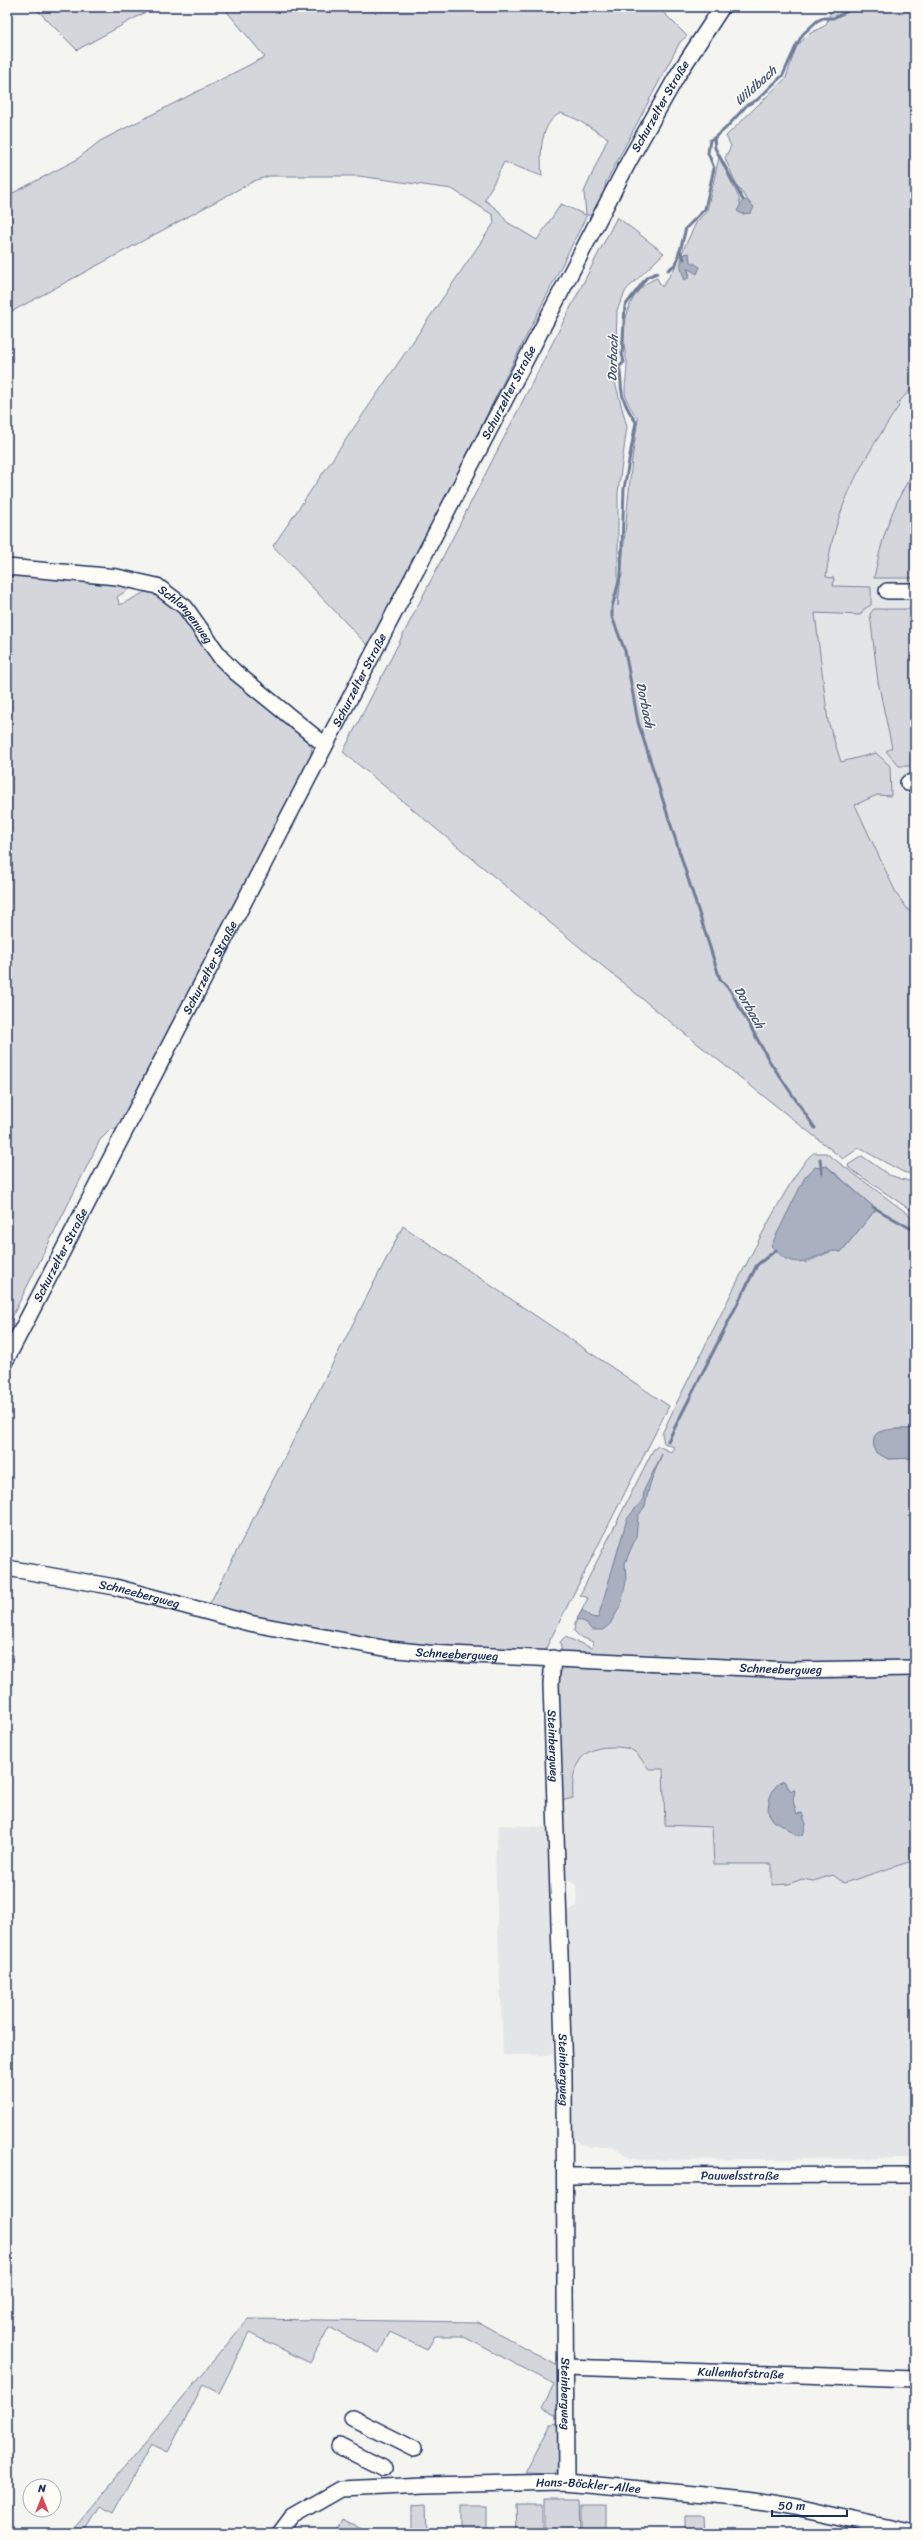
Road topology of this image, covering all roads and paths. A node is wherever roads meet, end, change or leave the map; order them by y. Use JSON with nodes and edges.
{"nodes":[{"id":1,"x":722,"y":7,"type":"edge"},
{"id":2,"x":7,"y":567,"type":"edge"},
{"id":3,"x":887,"y":591,"type":"dead end"},
{"id":4,"x":915,"y":591,"type":"edge"},
{"id":5,"x":325,"y":745,"type":"junction"},
{"id":6,"x":7,"y":1358,"type":"edge"},
{"id":7,"x":7,"y":1568,"type":"edge"},
{"id":8,"x":553,"y":1658,"type":"junction"},
{"id":9,"x":915,"y":1668,"type":"edge"},
{"id":10,"x":915,"y":2175,"type":"edge"},
{"id":11,"x":565,"y":2176,"type":"junction"},
{"id":12,"x":566,"y":2367,"type":"junction"},
{"id":13,"x":915,"y":2379,"type":"edge"},
{"id":14,"x":352,"y":2418,"type":"dead end"},
{"id":15,"x":339,"y":2446,"type":"dead end"},
{"id":16,"x":414,"y":2449,"type":"dead end"},
{"id":17,"x":382,"y":2468,"type":"dead end"},
{"id":18,"x":566,"y":2482,"type":"junction"},
{"id":19,"x":911,"y":2531,"type":"edge"},
{"id":20,"x":280,"y":2533,"type":"edge"}],
"edges":[{"from":1,"to":5,"type":"street","name":"Schurzelter Straße"},
{"from":2,"to":5,"type":"street","name":"Schlangenweg"},
{"from":3,"to":4,"type":"street"},
{"from":5,"to":6,"type":"street","name":"Schurzelter Straße"},
{"from":7,"to":8,"type":"street","name":"Schneebergweg"},
{"from":8,"to":9,"type":"street","name":"Schneebergweg"},
{"from":8,"to":11,"type":"street","name":"Steinbergweg"},
{"from":10,"to":11,"type":"street","name":"Pauwelsstraße"},
{"from":11,"to":12,"type":"street","name":"Steinbergweg"},
{"from":12,"to":13,"type":"street","name":"Kullenhofstraße"},
{"from":12,"to":18,"type":"street","name":"Steinbergweg"},
{"from":14,"to":16,"type":"street"},
{"from":15,"to":17,"type":"street"},
{"from":18,"to":19,"type":"street","name":"Hans-Böckler-Allee"},
{"from":18,"to":20,"type":"street","name":"Hans-Böckler-Allee"}]}
